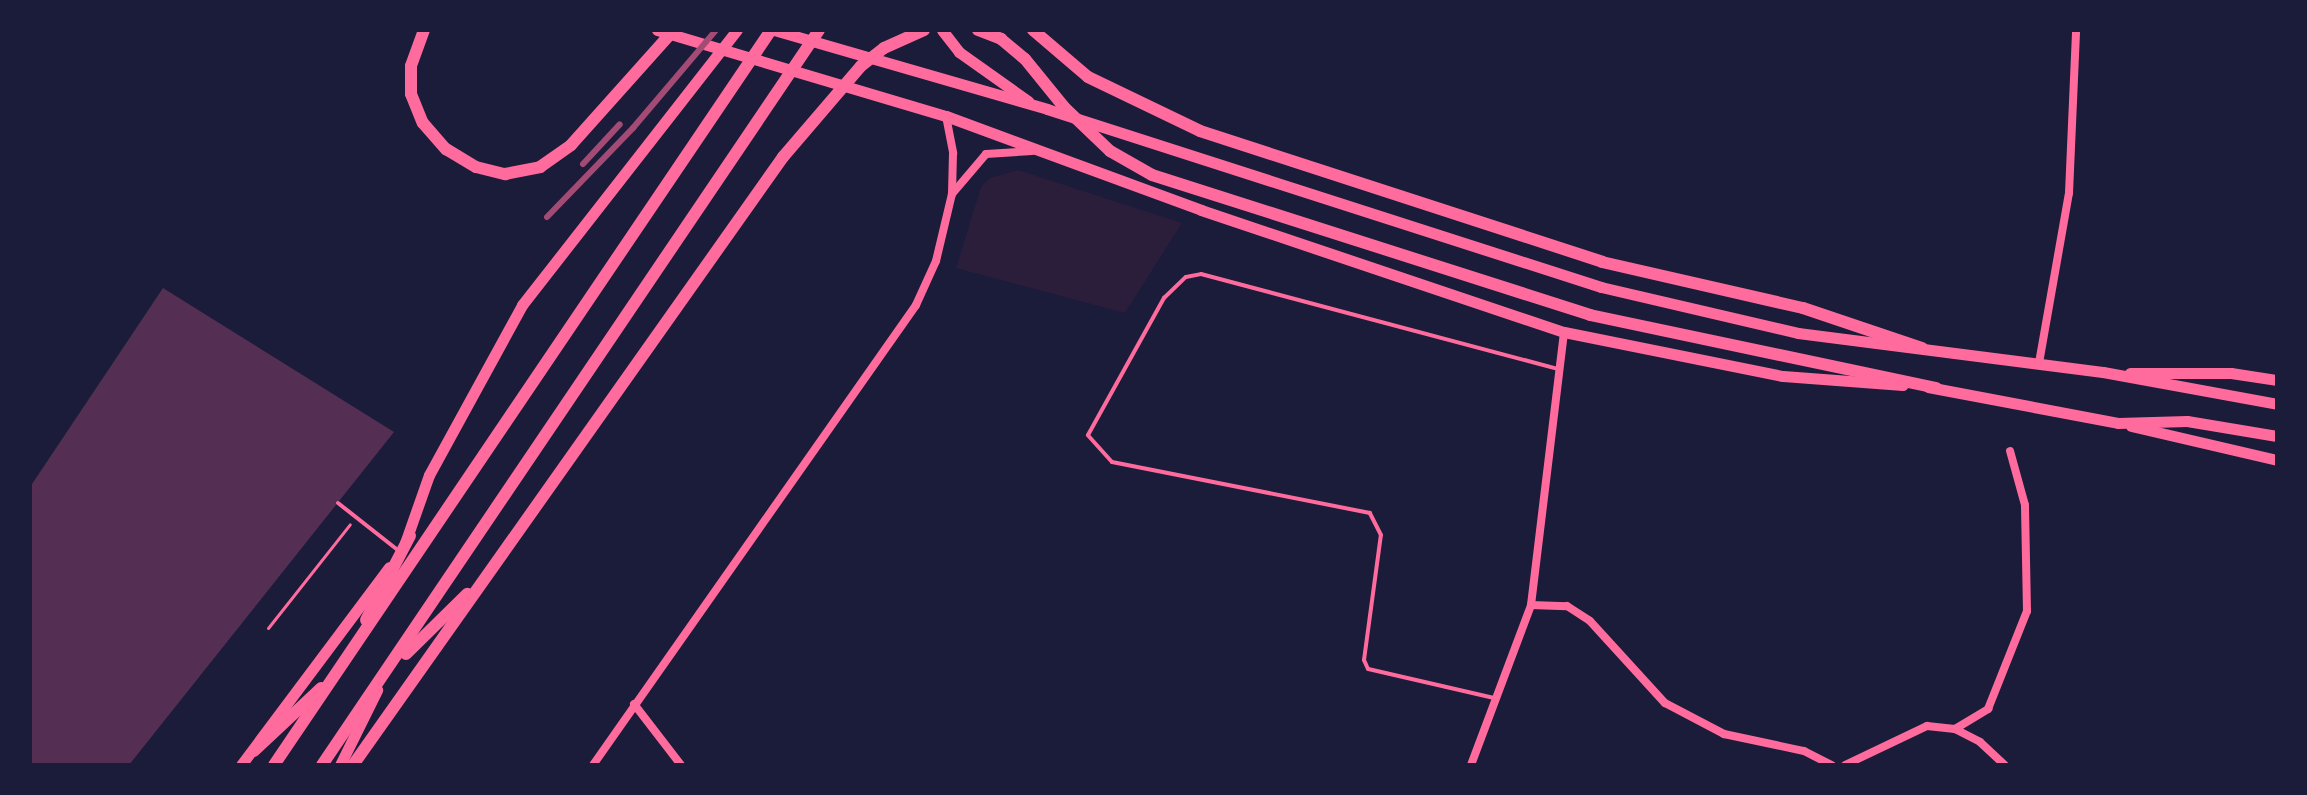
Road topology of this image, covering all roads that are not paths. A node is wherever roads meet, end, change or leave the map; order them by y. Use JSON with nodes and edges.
{"nodes":[{"id":1,"x":424,"y":30,"type":"edge"},
{"id":2,"x":657,"y":30,"type":"edge"},
{"id":3,"x":674,"y":30,"type":"edge"},
{"id":4,"x":737,"y":30,"type":"edge"},
{"id":5,"x":772,"y":30,"type":"edge"},
{"id":6,"x":819,"y":30,"type":"edge"},
{"id":7,"x":924,"y":30,"type":"edge"},
{"id":8,"x":942,"y":30,"type":"edge"},
{"id":9,"x":978,"y":30,"type":"edge"},
{"id":10,"x":2076,"y":30,"type":"edge"},
{"id":11,"x":1037,"y":33,"type":"edge"},
{"id":12,"x":1035,"y":106,"type":"junction"},
{"id":13,"x":946,"y":116,"type":"junction"},
{"id":14,"x":1046,"y":152,"type":"junction"},
{"id":15,"x":952,"y":194,"type":"junction"},
{"id":16,"x":1564,"y":332,"type":"junction"},
{"id":17,"x":1922,"y":348,"type":"junction"},
{"id":18,"x":2039,"y":363,"type":"junction"},
{"id":19,"x":1560,"y":369,"type":"junction"},
{"id":20,"x":2103,"y":372,"type":"junction"},
{"id":21,"x":2277,"y":380,"type":"edge"},
{"id":22,"x":1936,"y":388,"type":"junction"},
{"id":23,"x":2277,"y":404,"type":"edge"},
{"id":24,"x":2118,"y":423,"type":"junction"},
{"id":25,"x":2277,"y":436,"type":"edge"},
{"id":26,"x":2010,"y":451,"type":"dead end"},
{"id":27,"x":2277,"y":460,"type":"edge"},
{"id":28,"x":338,"y":503,"type":"dead end"},
{"id":29,"x":410,"y":536,"type":"junction"},
{"id":30,"x":400,"y":552,"type":"junction"},
{"id":31,"x":491,"y":569,"type":"junction"},
{"id":32,"x":1531,"y":605,"type":"junction"},
{"id":33,"x":340,"y":669,"type":"junction"},
{"id":34,"x":385,"y":676,"type":"junction"},
{"id":35,"x":1496,"y":699,"type":"junction"},
{"id":36,"x":634,"y":704,"type":"junction"},
{"id":37,"x":1955,"y":729,"type":"junction"},
{"id":38,"x":254,"y":751,"type":"junction"},
{"id":39,"x":241,"y":765,"type":"edge"},
{"id":40,"x":274,"y":765,"type":"edge"},
{"id":41,"x":322,"y":765,"type":"edge"},
{"id":42,"x":340,"y":765,"type":"edge"},
{"id":43,"x":353,"y":765,"type":"edge"},
{"id":44,"x":593,"y":765,"type":"edge"},
{"id":45,"x":681,"y":765,"type":"edge"},
{"id":46,"x":1471,"y":765,"type":"edge"},
{"id":47,"x":1832,"y":765,"type":"edge"},
{"id":48,"x":1845,"y":765,"type":"edge"},
{"id":49,"x":2005,"y":765,"type":"edge"}],
"edges":[{"from":1,"to":3,"type":"highway"},
{"from":2,"to":13,"type":"main road"},
{"from":4,"to":29,"type":"main road"},
{"from":5,"to":12,"type":"main road"},
{"from":5,"to":33,"type":"highway"},
{"from":6,"to":34,"type":"highway"},
{"from":7,"to":31,"type":"highway"},
{"from":8,"to":12,"type":"main road"},
{"from":9,"to":22,"type":"highway"},
{"from":10,"to":18,"type":"street"},
{"from":11,"to":17,"type":"highway"},
{"from":12,"to":17,"type":"main road"},
{"from":13,"to":14,"type":"main road"},
{"from":13,"to":15,"type":"street"},
{"from":14,"to":15,"type":"street"},
{"from":14,"to":16,"type":"main road"},
{"from":15,"to":36,"type":"street"},
{"from":16,"to":19,"type":"street"},
{"from":16,"to":22,"type":"main road"},
{"from":17,"to":18,"type":"main road"},
{"from":18,"to":20,"type":"main road"},
{"from":19,"to":32,"type":"street"},
{"from":19,"to":35,"type":"lane"},
{"from":20,"to":21,"type":"main road"},
{"from":20,"to":23,"type":"main road"},
{"from":22,"to":24,"type":"main road"},
{"from":24,"to":25,"type":"main road"},
{"from":24,"to":27,"type":"main road"},
{"from":26,"to":37,"type":"street"},
{"from":28,"to":30,"type":"lane"},
{"from":29,"to":30,"type":"main road"},
{"from":29,"to":33,"type":"highway"},
{"from":30,"to":38,"type":"main road"},
{"from":31,"to":34,"type":"highway"},
{"from":31,"to":43,"type":"highway"},
{"from":32,"to":35,"type":"street"},
{"from":32,"to":47,"type":"street"},
{"from":33,"to":38,"type":"highway"},
{"from":33,"to":40,"type":"highway"},
{"from":34,"to":41,"type":"highway"},
{"from":34,"to":42,"type":"main road"},
{"from":35,"to":46,"type":"street"},
{"from":36,"to":44,"type":"street"},
{"from":36,"to":45,"type":"street"},
{"from":37,"to":48,"type":"street"},
{"from":37,"to":49,"type":"street"},
{"from":38,"to":39,"type":"main road"}]}
